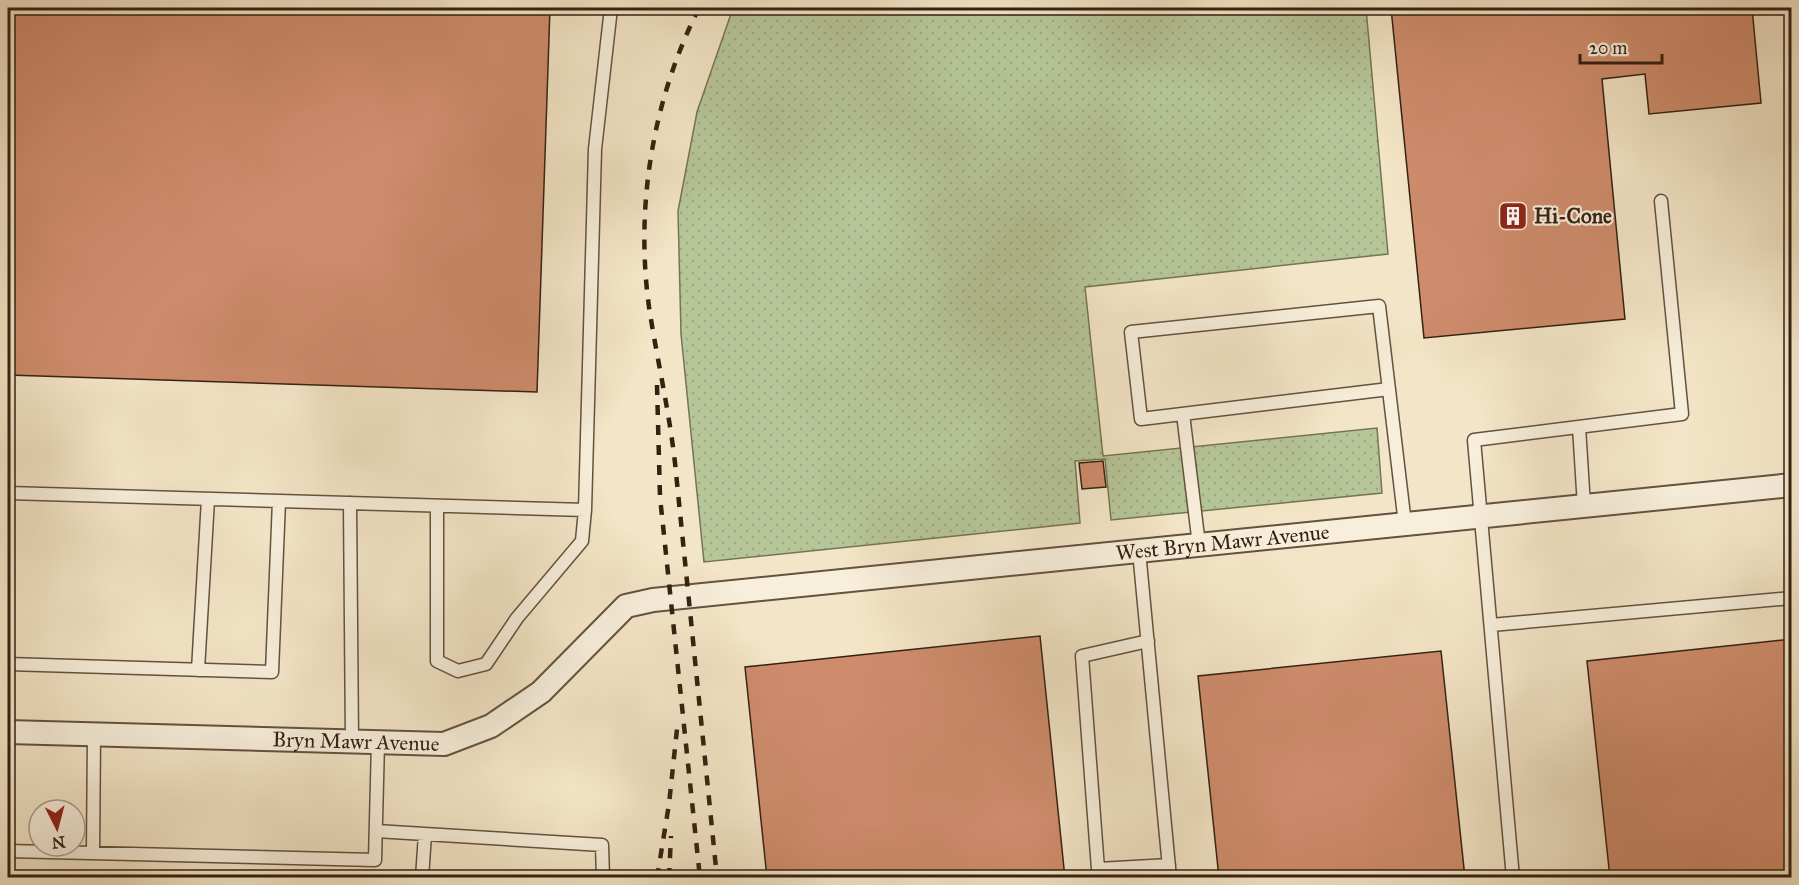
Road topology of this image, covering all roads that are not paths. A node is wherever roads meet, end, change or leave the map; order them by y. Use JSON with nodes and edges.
{"nodes":[{"id":1,"x":611,"y":8,"type":"edge"},
{"id":2,"x":1661,"y":201,"type":"dead end"},
{"id":3,"x":1389,"y":390,"type":"junction"},
{"id":4,"x":1183,"y":414,"type":"junction"},
{"id":5,"x":1579,"y":427,"type":"junction"},
{"id":6,"x":1791,"y":485,"type":"edge"},
{"id":7,"x":8,"y":493,"type":"edge"},
{"id":8,"x":208,"y":499,"type":"junction"},
{"id":9,"x":279,"y":501,"type":"junction"},
{"id":10,"x":350,"y":503,"type":"junction"},
{"id":11,"x":436,"y":506,"type":"junction"},
{"id":12,"x":1584,"y":506,"type":"junction"},
{"id":13,"x":585,"y":510,"type":"junction"},
{"id":14,"x":1481,"y":516,"type":"junction"},
{"id":15,"x":1405,"y":524,"type":"junction"},
{"id":16,"x":1199,"y":545,"type":"junction"},
{"id":17,"x":1139,"y":550,"type":"junction"},
{"id":18,"x":1791,"y":598,"type":"edge"},
{"id":19,"x":653,"y":600,"type":"joint"},
{"id":20,"x":1491,"y":625,"type":"junction"},
{"id":21,"x":1148,"y":642,"type":"junction"},
{"id":22,"x":8,"y":664,"type":"edge"},
{"id":23,"x":198,"y":670,"type":"junction"},
{"id":24,"x":8,"y":732,"type":"edge"},
{"id":25,"x":94,"y":734,"type":"junction"},
{"id":26,"x":352,"y":742,"type":"junction"},
{"id":27,"x":378,"y":742,"type":"junction"},
{"id":28,"x":376,"y":831,"type":"junction"},
{"id":29,"x":425,"y":834,"type":"junction"},
{"id":30,"x":8,"y":851,"type":"edge"},
{"id":31,"x":93,"y":853,"type":"junction"},
{"id":32,"x":1170,"y":871,"type":"edge"},
{"id":33,"x":422,"y":878,"type":"edge"},
{"id":34,"x":603,"y":878,"type":"edge"},
{"id":35,"x":1513,"y":878,"type":"edge"}],
"edges":[{"from":1,"to":13,"type":"lane"},
{"from":2,"to":5,"type":"lane"},
{"from":3,"to":4,"type":"lane"},
{"from":3,"to":4,"type":"lane"},
{"from":3,"to":15,"type":"lane"},
{"from":4,"to":16,"type":"lane"},
{"from":5,"to":12,"type":"lane"},
{"from":5,"to":14,"type":"lane"},
{"from":6,"to":12,"type":"street","name":"West Bryn Mawr Avenue"},
{"from":7,"to":8,"type":"lane"},
{"from":8,"to":9,"type":"lane"},
{"from":8,"to":23,"type":"lane"},
{"from":9,"to":10,"type":"lane"},
{"from":9,"to":23,"type":"lane"},
{"from":10,"to":11,"type":"lane"},
{"from":10,"to":26,"type":"lane"},
{"from":11,"to":13,"type":"lane"},
{"from":11,"to":13,"type":"lane"},
{"from":12,"to":14,"type":"street","name":"West Bryn Mawr Avenue"},
{"from":14,"to":15,"type":"street","name":"West Bryn Mawr Avenue"},
{"from":14,"to":20,"type":"lane"},
{"from":15,"to":16,"type":"street","name":"West Bryn Mawr Avenue"},
{"from":16,"to":17,"type":"street","name":"West Bryn Mawr Avenue"},
{"from":17,"to":19,"type":"street","name":"West Bryn Mawr Avenue"},
{"from":17,"to":21,"type":"lane"},
{"from":18,"to":20,"type":"lane"},
{"from":19,"to":27,"type":"street","name":"Bryn Mawr Avenue"},
{"from":20,"to":35,"type":"lane"},
{"from":21,"to":32,"type":"lane"},
{"from":21,"to":32,"type":"lane"},
{"from":22,"to":23,"type":"lane"},
{"from":24,"to":25,"type":"street","name":"Bryn Mawr Avenue"},
{"from":25,"to":26,"type":"street","name":"Bryn Mawr Avenue"},
{"from":25,"to":31,"type":"lane"},
{"from":26,"to":27,"type":"street","name":"Bryn Mawr Avenue"},
{"from":27,"to":28,"type":"lane"},
{"from":28,"to":29,"type":"lane"},
{"from":28,"to":31,"type":"lane"},
{"from":29,"to":33,"type":"lane"},
{"from":29,"to":34,"type":"lane"},
{"from":30,"to":31,"type":"lane"}]}
